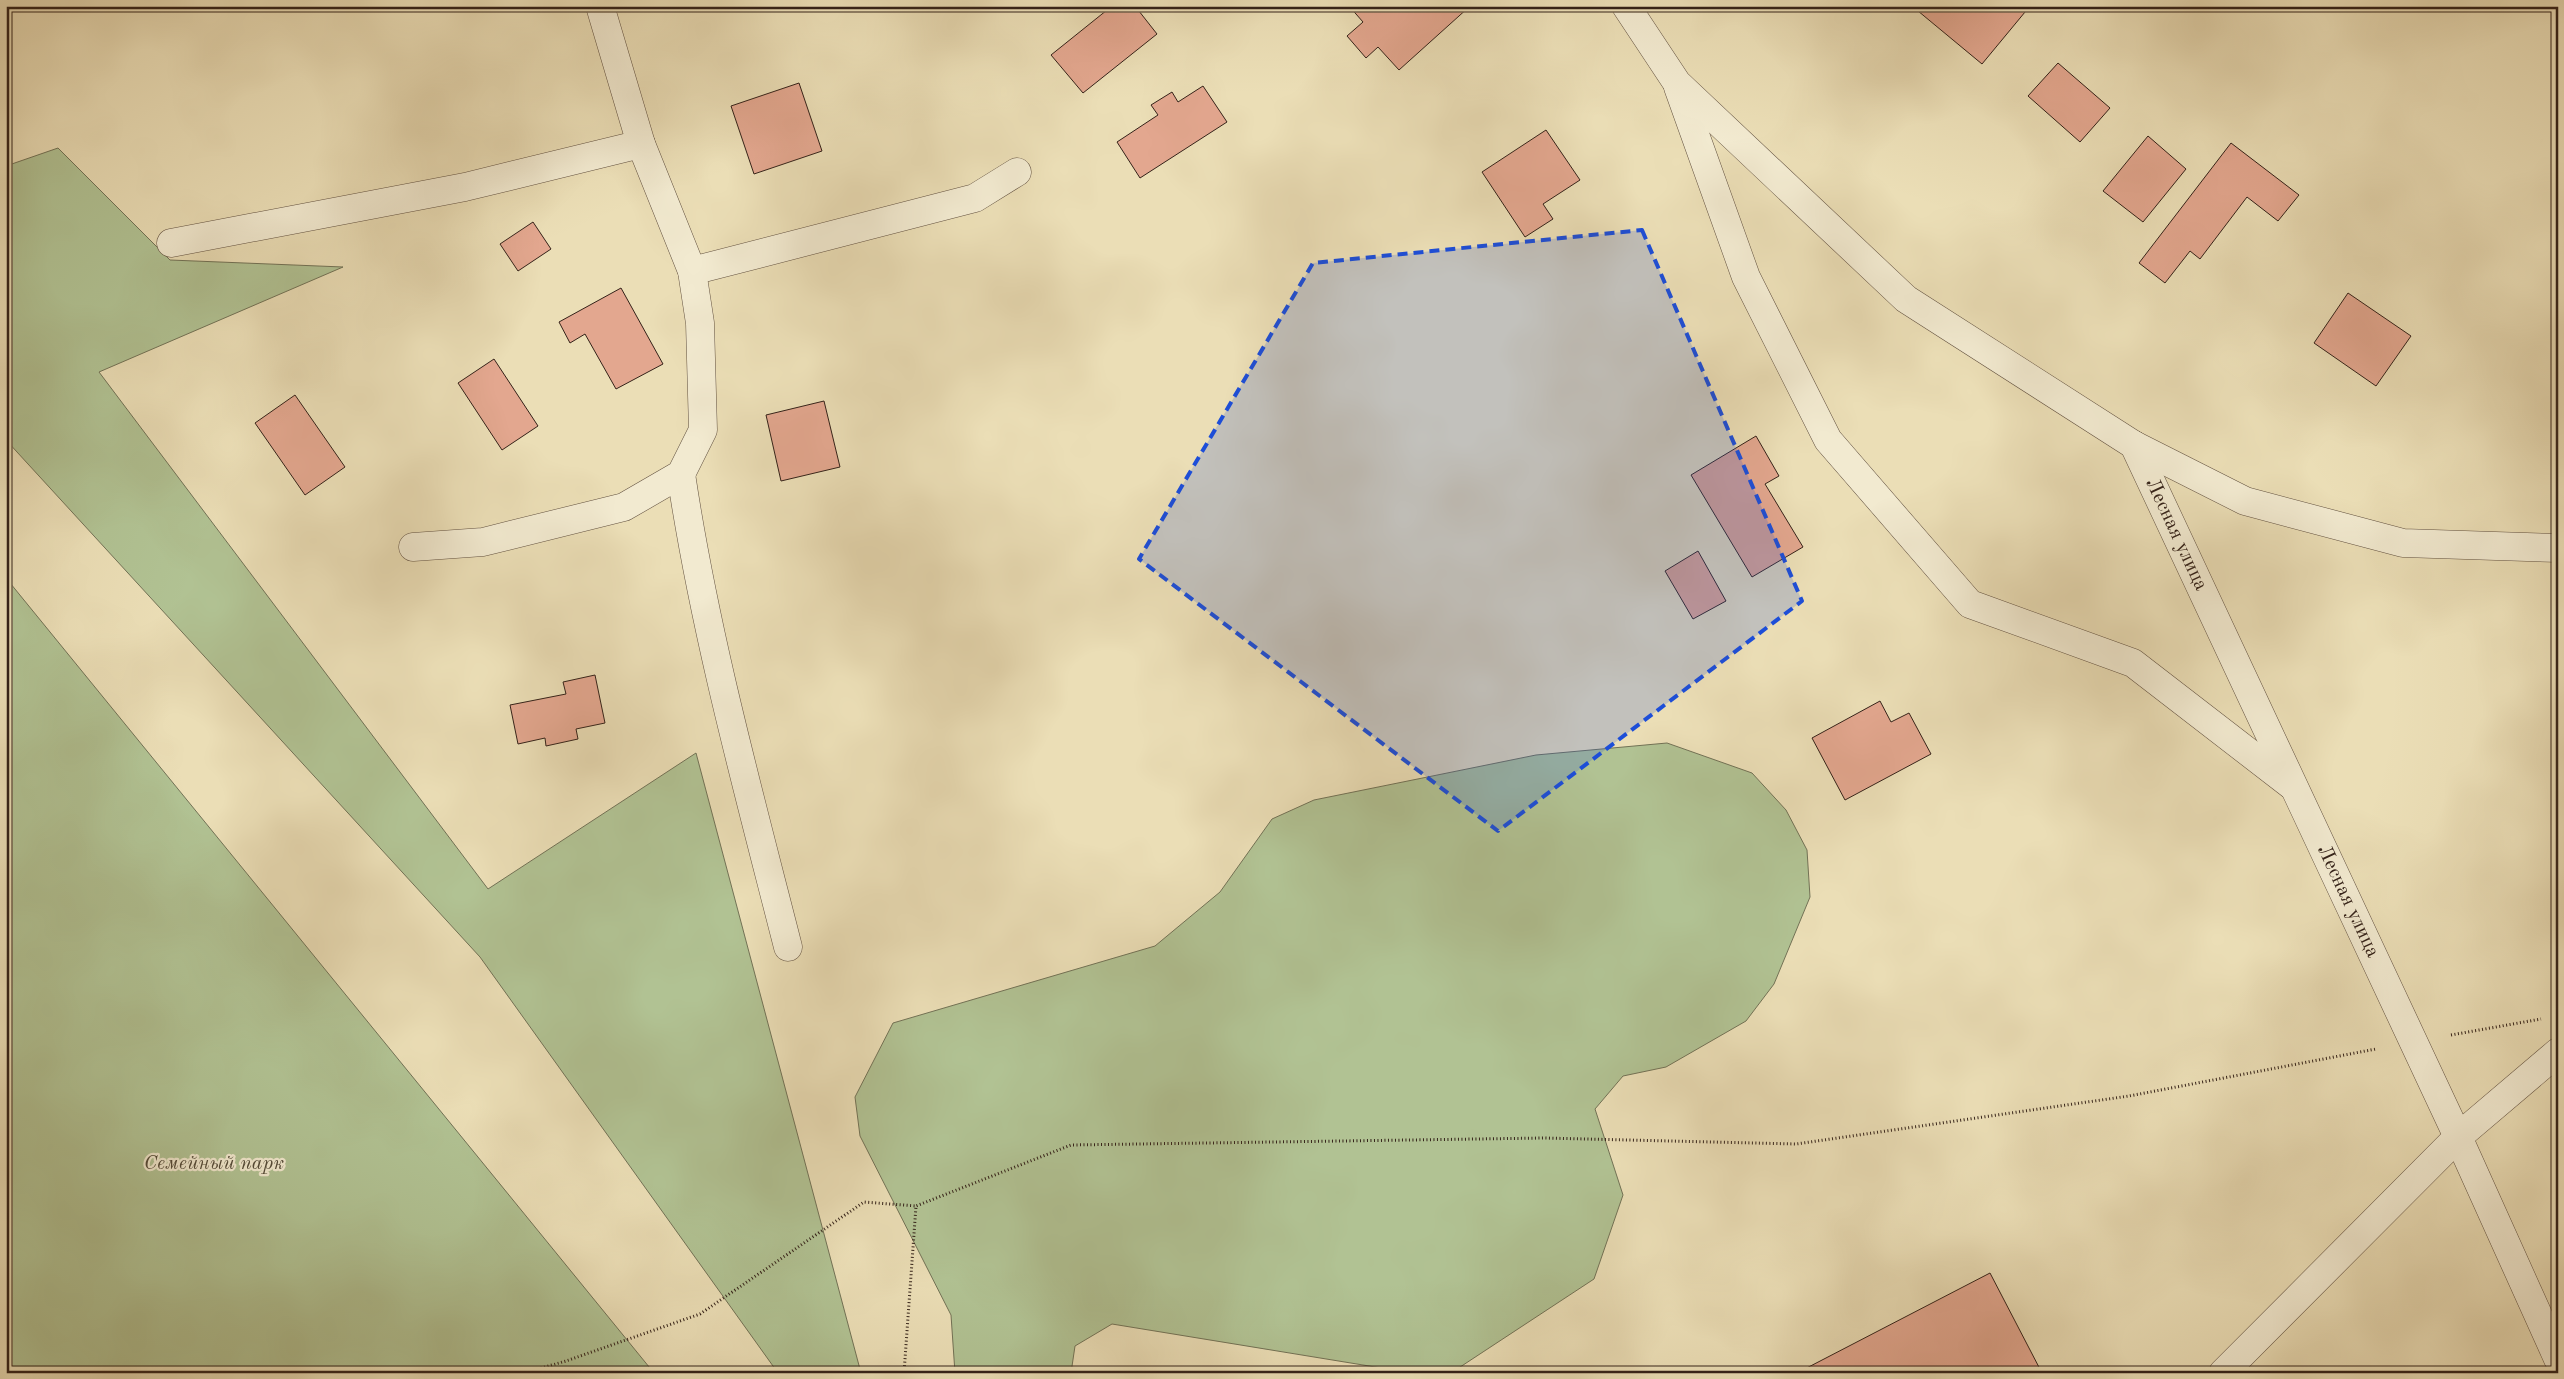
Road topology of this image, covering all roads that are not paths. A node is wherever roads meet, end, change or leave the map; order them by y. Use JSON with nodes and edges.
{"nodes":[{"id":1,"x":600,"y":6,"type":"edge"},
{"id":2,"x":1626,"y":6,"type":"edge"},
{"id":3,"x":1677,"y":83,"type":"junction"},
{"id":4,"x":640,"y":144,"type":"junction"},
{"id":5,"x":1017,"y":172,"type":"dead end"},
{"id":6,"x":171,"y":243,"type":"dead end"},
{"id":7,"x":692,"y":271,"type":"junction"},
{"id":8,"x":2134,"y":445,"type":"junction"},
{"id":9,"x":681,"y":474,"type":"junction"},
{"id":10,"x":413,"y":547,"type":"dead end"},
{"id":11,"x":2558,"y":548,"type":"edge"},
{"id":12,"x":2294,"y":788,"type":"junction"},
{"id":13,"x":788,"y":947,"type":"dead end"},
{"id":14,"x":2558,"y":1052,"type":"edge"},
{"id":15,"x":2458,"y":1138,"type":"junction"},
{"id":16,"x":2558,"y":1359,"type":"edge"},
{"id":17,"x":2223,"y":1373,"type":"edge"}],
"edges":[{"from":1,"to":4,"type":"street"},
{"from":2,"to":3,"type":"street"},
{"from":3,"to":8,"type":"street"},
{"from":3,"to":12,"type":"street"},
{"from":4,"to":6,"type":"street"},
{"from":4,"to":7,"type":"street"},
{"from":5,"to":7,"type":"street"},
{"from":7,"to":9,"type":"street"},
{"from":8,"to":11,"type":"street"},
{"from":8,"to":12,"type":"street","name":"Лесная улица"},
{"from":9,"to":10,"type":"street"},
{"from":9,"to":13,"type":"street"},
{"from":12,"to":15,"type":"street","name":"Лесная улица"},
{"from":14,"to":15,"type":"street"},
{"from":15,"to":16,"type":"street","name":"Лесная улица"},
{"from":15,"to":17,"type":"street"}]}
